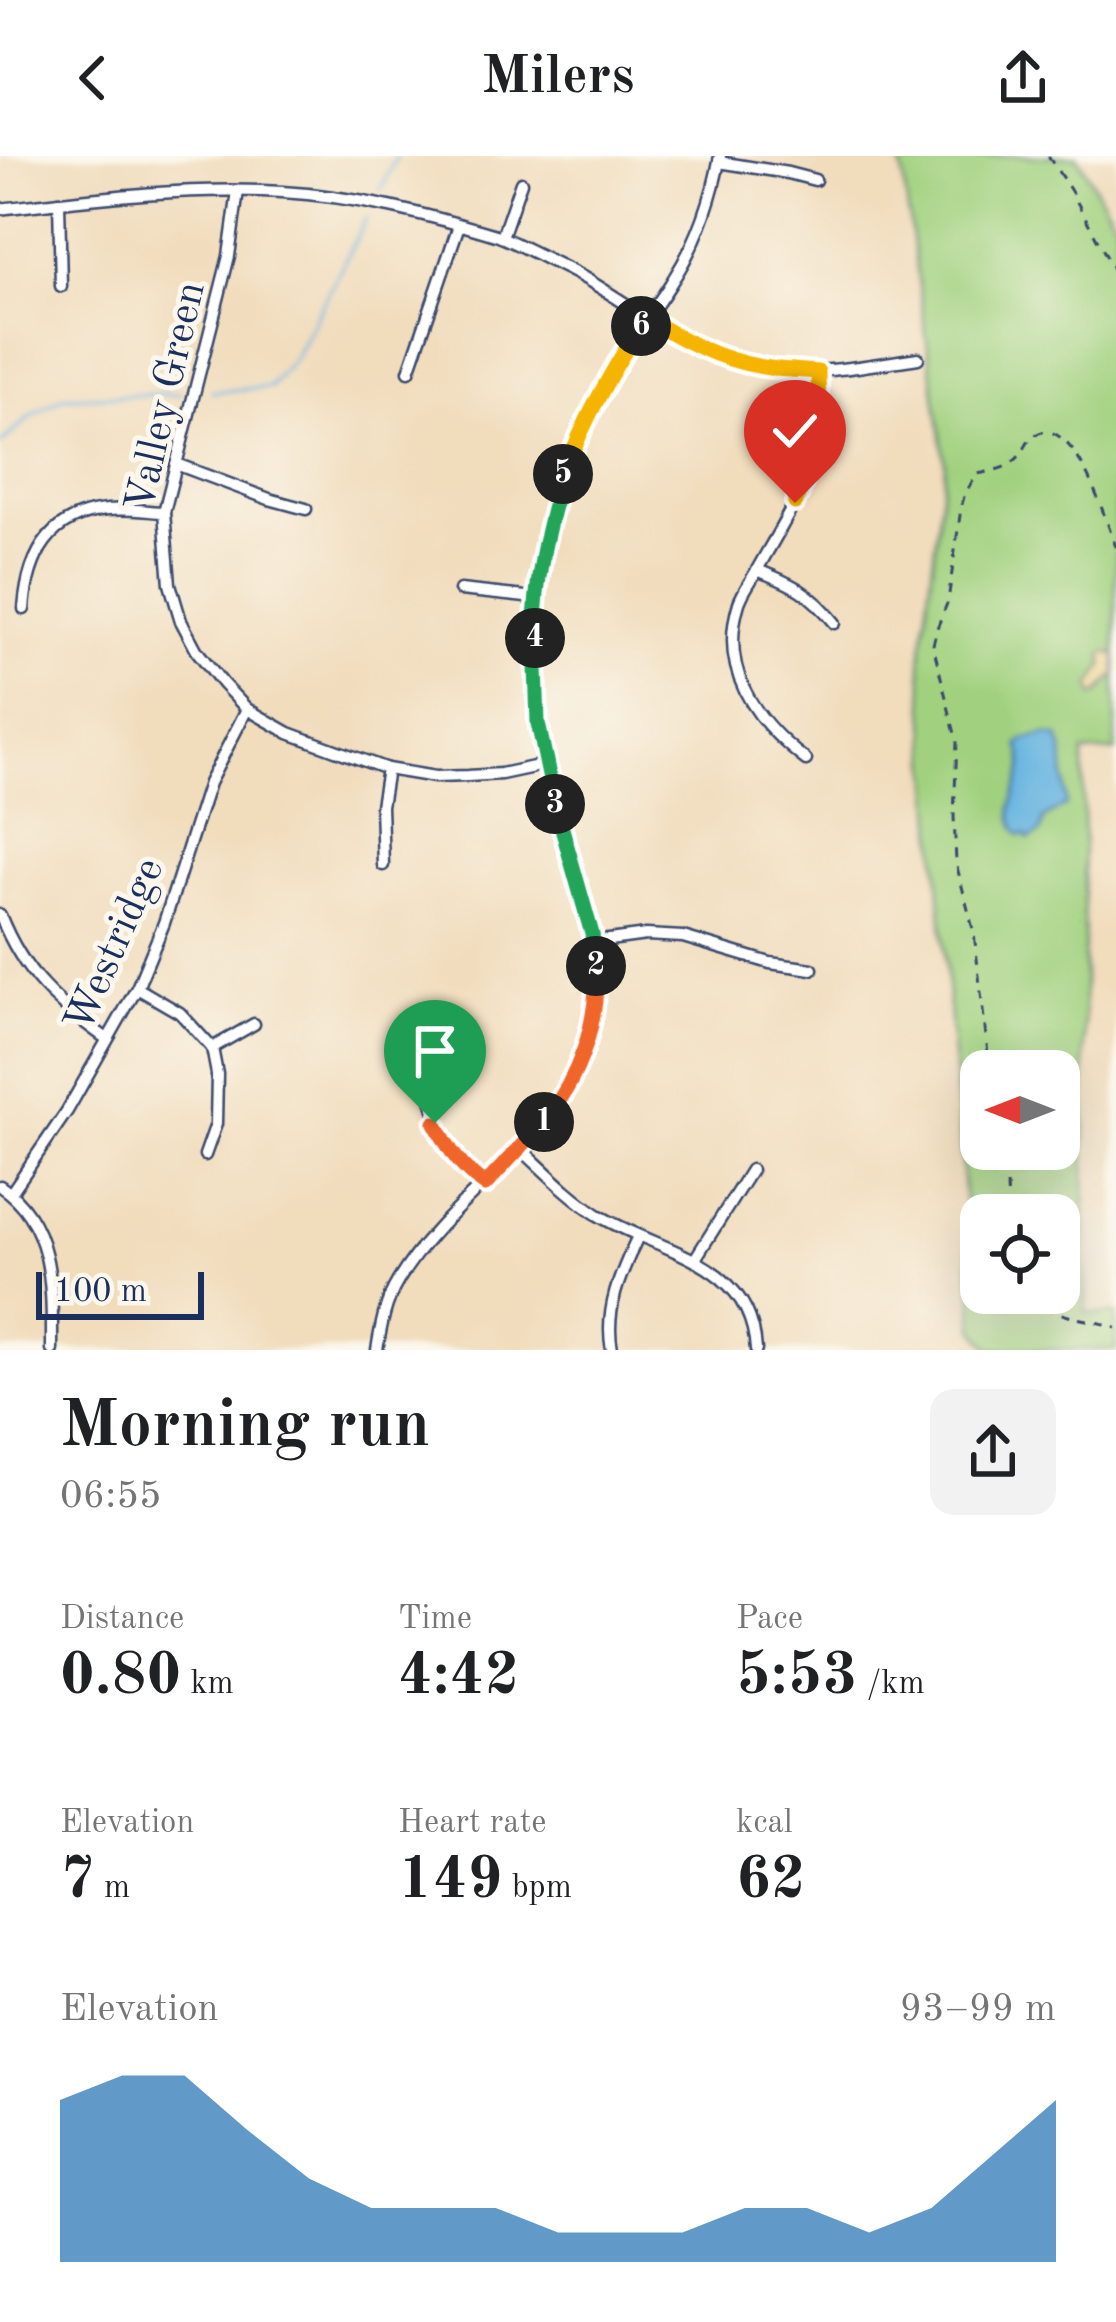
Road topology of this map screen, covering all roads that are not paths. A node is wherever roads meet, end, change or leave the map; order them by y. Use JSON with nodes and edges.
{"nodes":[{"id":1,"x":720,"y":159,"type":"edge"},
{"id":2,"x":814,"y":180,"type":"dead end"},
{"id":3,"x":521,"y":182,"type":"dead end"},
{"id":4,"x":238,"y":191,"type":"junction"},
{"id":5,"x":59,"y":202,"type":"junction"},
{"id":6,"x":0,"y":209,"type":"edge"},
{"id":7,"x":459,"y":225,"type":"junction"},
{"id":8,"x":502,"y":237,"type":"junction"},
{"id":9,"x":62,"y":286,"type":"dead end"},
{"id":10,"x":646,"y":317,"type":"junction"},
{"id":11,"x":918,"y":358,"type":"dead end"},
{"id":12,"x":410,"y":371,"type":"dead end"},
{"id":13,"x":818,"y":372,"type":"junction"},
{"id":14,"x":176,"y":464,"type":"junction"},
{"id":15,"x":306,"y":509,"type":"dead end"},
{"id":16,"x":164,"y":512,"type":"junction"},
{"id":17,"x":758,"y":570,"type":"junction"},
{"id":18,"x":460,"y":590,"type":"dead end"},
{"id":19,"x":536,"y":598,"type":"junction"},
{"id":20,"x":24,"y":609,"type":"dead end"},
{"id":21,"x":835,"y":623,"type":"dead end"},
{"id":22,"x":247,"y":709,"type":"junction"},
{"id":23,"x":806,"y":760,"type":"dead end"},
{"id":24,"x":548,"y":764,"type":"junction"},
{"id":25,"x":387,"y":769,"type":"junction"},
{"id":26,"x":383,"y":866,"type":"dead end"},
{"id":27,"x":0,"y":915,"type":"edge"},
{"id":28,"x":593,"y":942,"type":"junction"},
{"id":29,"x":812,"y":969,"type":"dead end"},
{"id":30,"x":136,"y":988,"type":"junction"},
{"id":31,"x":254,"y":1024,"type":"dead end"},
{"id":32,"x":107,"y":1039,"type":"junction"},
{"id":33,"x":212,"y":1048,"type":"junction"},
{"id":34,"x":426,"y":1064,"type":"dead end"},
{"id":35,"x":520,"y":1149,"type":"junction"},
{"id":36,"x":205,"y":1155,"type":"dead end"},
{"id":37,"x":752,"y":1170,"type":"dead end"},
{"id":38,"x":485,"y":1185,"type":"junction"},
{"id":39,"x":5,"y":1189,"type":"edge"},
{"id":40,"x":638,"y":1236,"type":"junction"},
{"id":41,"x":695,"y":1259,"type":"junction"},
{"id":42,"x":52,"y":1350,"type":"edge"},
{"id":43,"x":377,"y":1350,"type":"edge"},
{"id":44,"x":612,"y":1350,"type":"edge"},
{"id":45,"x":756,"y":1350,"type":"edge"}],
"edges":[{"from":1,"to":2,"type":"street"},
{"from":1,"to":10,"type":"street"},
{"from":3,"to":8,"type":"street"},
{"from":4,"to":5,"type":"street"},
{"from":4,"to":7,"type":"street"},
{"from":4,"to":14,"type":"street","name":"Valley Green"},
{"from":5,"to":6,"type":"street"},
{"from":5,"to":9,"type":"street"},
{"from":7,"to":8,"type":"street"},
{"from":7,"to":12,"type":"street"},
{"from":8,"to":10,"type":"street"},
{"from":10,"to":13,"type":"street"},
{"from":10,"to":19,"type":"street"},
{"from":11,"to":13,"type":"street"},
{"from":13,"to":17,"type":"street"},
{"from":14,"to":15,"type":"street"},
{"from":14,"to":16,"type":"street","name":"Valley Green"},
{"from":16,"to":20,"type":"street"},
{"from":16,"to":22,"type":"street","name":"Valley Green"},
{"from":17,"to":21,"type":"street"},
{"from":17,"to":23,"type":"street"},
{"from":18,"to":19,"type":"street"},
{"from":19,"to":24,"type":"street"},
{"from":22,"to":25,"type":"street","name":"Valley Green"},
{"from":22,"to":30,"type":"street","name":"Westridge"},
{"from":24,"to":25,"type":"street","name":"Valley Green"},
{"from":24,"to":28,"type":"street"},
{"from":25,"to":26,"type":"street"},
{"from":27,"to":32,"type":"street"},
{"from":28,"to":29,"type":"street"},
{"from":28,"to":35,"type":"street"},
{"from":30,"to":32,"type":"street","name":"Westridge"},
{"from":30,"to":33,"type":"street"},
{"from":31,"to":33,"type":"street"},
{"from":32,"to":39,"type":"street","name":"Westridge"},
{"from":33,"to":36,"type":"street"},
{"from":34,"to":38,"type":"street"},
{"from":35,"to":38,"type":"street"},
{"from":35,"to":40,"type":"street"},
{"from":37,"to":41,"type":"street"},
{"from":38,"to":43,"type":"street"},
{"from":39,"to":42,"type":"street"},
{"from":40,"to":41,"type":"street"},
{"from":40,"to":44,"type":"street"},
{"from":41,"to":45,"type":"street"}]}
